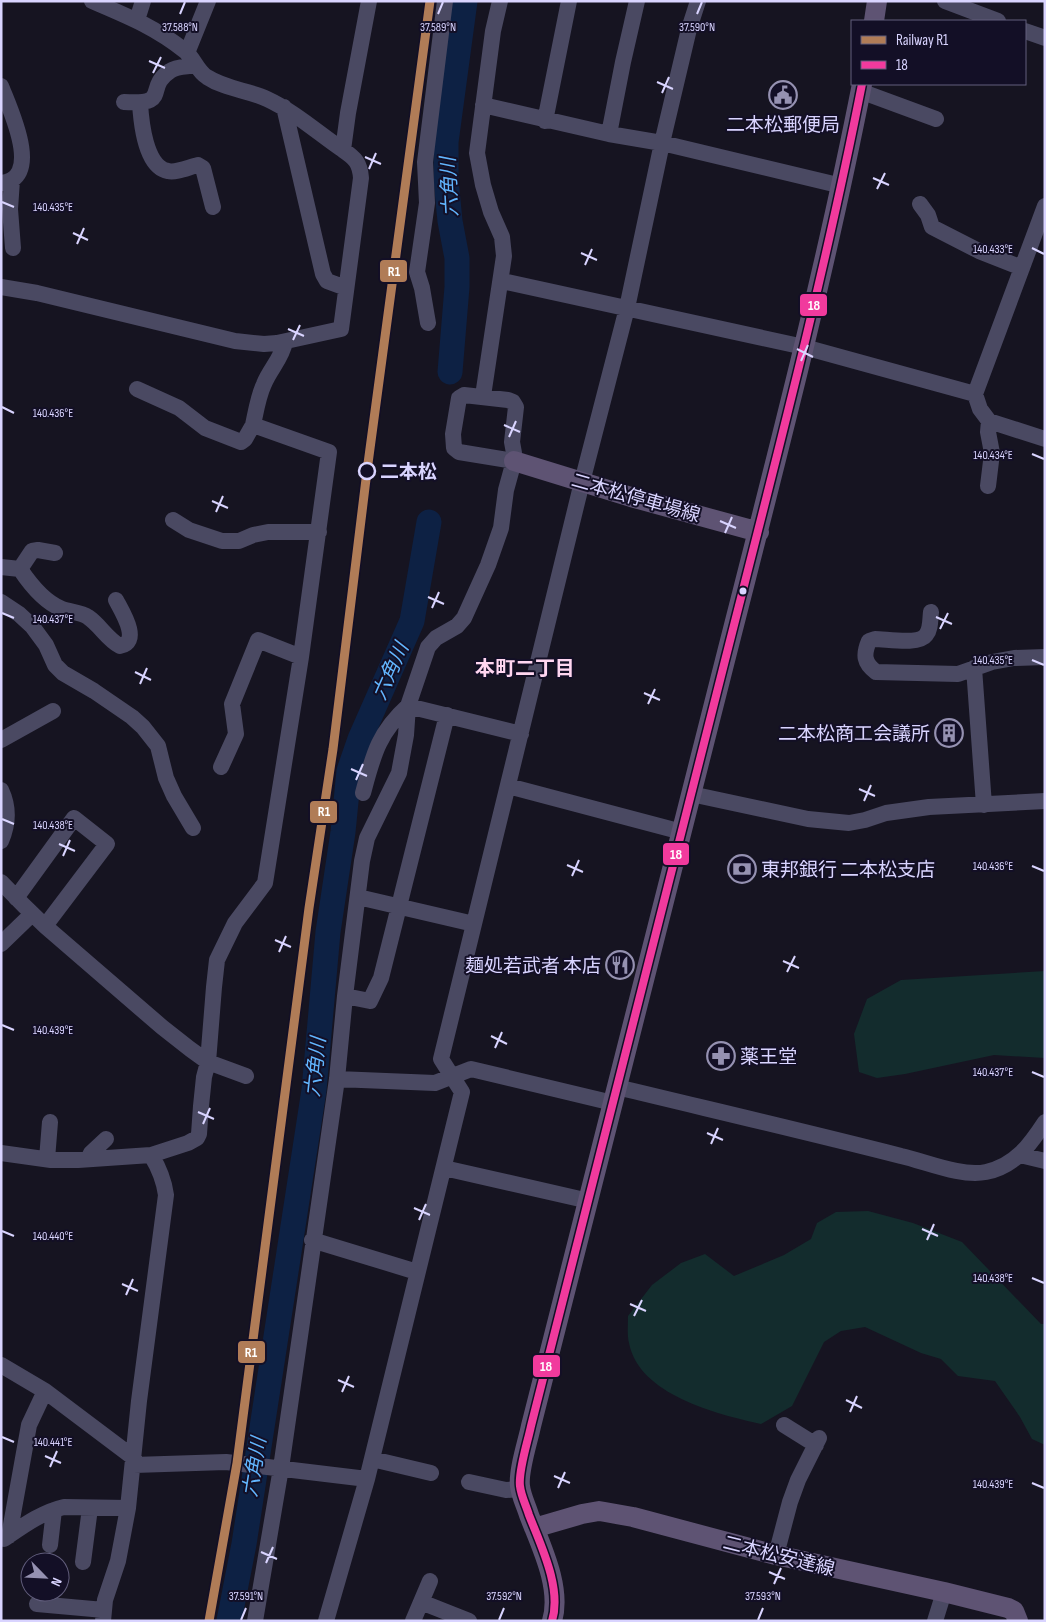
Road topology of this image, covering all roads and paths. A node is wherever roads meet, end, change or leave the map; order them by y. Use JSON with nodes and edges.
{"nodes":[{"id":1,"x":92,"y":1,"type":"edge"},
{"id":2,"x":143,"y":1,"type":"edge"},
{"id":3,"x":208,"y":1,"type":"edge"},
{"id":4,"x":369,"y":1,"type":"edge"},
{"id":5,"x":445,"y":1,"type":"edge"},
{"id":6,"x":500,"y":1,"type":"edge"},
{"id":7,"x":569,"y":1,"type":"edge"},
{"id":8,"x":637,"y":1,"type":"edge"},
{"id":9,"x":698,"y":1,"type":"edge"},
{"id":10,"x":878,"y":1,"type":"edge"},
{"id":11,"x":944,"y":1,"type":"edge"},
{"id":12,"x":973,"y":7,"type":"edge"},
{"id":13,"x":137,"y":20,"type":"junction"},
{"id":14,"x":874,"y":20,"type":"edge"},
{"id":15,"x":996,"y":20,"type":"edge"},
{"id":16,"x":1026,"y":31,"type":"edge"},
{"id":17,"x":1045,"y":38,"type":"edge"},
{"id":18,"x":192,"y":59,"type":"junction"},
{"id":19,"x":1,"y":86,"type":"edge"},
{"id":20,"x":861,"y":87,"type":"edge"},
{"id":21,"x":483,"y":105,"type":"junction"},
{"id":22,"x":284,"y":107,"type":"junction"},
{"id":23,"x":936,"y":119,"type":"dead end"},
{"id":24,"x":545,"y":121,"type":"junction"},
{"id":25,"x":609,"y":134,"type":"junction"},
{"id":26,"x":662,"y":143,"type":"junction"},
{"id":27,"x":343,"y":150,"type":"junction"},
{"id":28,"x":6,"y":181,"type":"edge"},
{"id":29,"x":842,"y":186,"type":"junction"},
{"id":30,"x":920,"y":204,"type":"dead end"},
{"id":31,"x":1045,"y":206,"type":"edge"},
{"id":32,"x":213,"y":207,"type":"dead end"},
{"id":33,"x":13,"y":248,"type":"dead end"},
{"id":34,"x":1022,"y":268,"type":"junction"},
{"id":35,"x":502,"y":280,"type":"junction"},
{"id":36,"x":1,"y":287,"type":"edge"},
{"id":37,"x":346,"y":288,"type":"junction"},
{"id":38,"x":627,"y":308,"type":"junction"},
{"id":39,"x":428,"y":323,"type":"dead end"},
{"id":40,"x":285,"y":342,"type":"junction"},
{"id":41,"x":804,"y":347,"type":"junction"},
{"id":42,"x":137,"y":389,"type":"dead end"},
{"id":43,"x":975,"y":394,"type":"junction"},
{"id":44,"x":483,"y":396,"type":"junction"},
{"id":45,"x":989,"y":420,"type":"junction"},
{"id":46,"x":253,"y":426,"type":"junction"},
{"id":47,"x":1045,"y":439,"type":"edge"},
{"id":48,"x":514,"y":461,"type":"junction"},
{"id":49,"x":582,"y":482,"type":"junction"},
{"id":50,"x":988,"y":486,"type":"dead end"},
{"id":51,"x":173,"y":520,"type":"dead end"},
{"id":52,"x":319,"y":532,"type":"junction"},
{"id":53,"x":759,"y":532,"type":"junction"},
{"id":54,"x":55,"y":553,"type":"dead end"},
{"id":55,"x":1,"y":567,"type":"edge"},
{"id":56,"x":20,"y":568,"type":"junction"},
{"id":57,"x":116,"y":600,"type":"dead end"},
{"id":58,"x":1,"y":602,"type":"edge"},
{"id":59,"x":931,"y":612,"type":"dead end"},
{"id":60,"x":301,"y":657,"type":"junction"},
{"id":61,"x":1045,"y":657,"type":"edge"},
{"id":62,"x":974,"y":668,"type":"junction"},
{"id":63,"x":408,"y":706,"type":"junction"},
{"id":64,"x":54,"y":711,"type":"dead end"},
{"id":65,"x":448,"y":715,"type":"junction"},
{"id":66,"x":521,"y":734,"type":"junction"},
{"id":67,"x":1,"y":740,"type":"edge"},
{"id":68,"x":221,"y":768,"type":"dead end"},
{"id":69,"x":508,"y":786,"type":"junction"},
{"id":70,"x":1,"y":790,"type":"edge"},
{"id":71,"x":363,"y":793,"type":"dead end"},
{"id":72,"x":691,"y":794,"type":"junction"},
{"id":73,"x":1045,"y":801,"type":"edge"},
{"id":74,"x":984,"y":805,"type":"junction"},
{"id":75,"x":193,"y":828,"type":"dead end"},
{"id":76,"x":682,"y":832,"type":"junction"},
{"id":77,"x":1,"y":841,"type":"edge"},
{"id":78,"x":1,"y":882,"type":"edge"},
{"id":79,"x":358,"y":897,"type":"junction"},
{"id":80,"x":16,"y":898,"type":"junction"},
{"id":81,"x":400,"y":906,"type":"junction"},
{"id":82,"x":32,"y":914,"type":"junction"},
{"id":83,"x":474,"y":924,"type":"junction"},
{"id":84,"x":45,"y":926,"type":"junction"},
{"id":85,"x":1,"y":944,"type":"edge"},
{"id":86,"x":345,"y":996,"type":"junction"},
{"id":87,"x":208,"y":1062,"type":"junction"},
{"id":88,"x":246,"y":1076,"type":"dead end"},
{"id":89,"x":452,"y":1076,"type":"junction"},
{"id":90,"x":336,"y":1079,"type":"junction"},
{"id":91,"x":615,"y":1095,"type":"junction"},
{"id":92,"x":50,"y":1122,"type":"dead end"},
{"id":93,"x":1045,"y":1122,"type":"edge"},
{"id":94,"x":106,"y":1139,"type":"dead end"},
{"id":95,"x":1,"y":1154,"type":"edge"},
{"id":96,"x":151,"y":1155,"type":"junction"},
{"id":97,"x":1020,"y":1155,"type":"junction"},
{"id":98,"x":46,"y":1159,"type":"junction"},
{"id":99,"x":88,"y":1159,"type":"junction"},
{"id":100,"x":1045,"y":1161,"type":"edge"},
{"id":101,"x":444,"y":1168,"type":"junction"},
{"id":102,"x":589,"y":1201,"type":"junction"},
{"id":103,"x":312,"y":1240,"type":"junction"},
{"id":104,"x":417,"y":1272,"type":"junction"},
{"id":105,"x":1,"y":1365,"type":"edge"},
{"id":106,"x":45,"y":1391,"type":"junction"},
{"id":107,"x":784,"y":1425,"type":"dead end"},
{"id":108,"x":372,"y":1459,"type":"junction"},
{"id":109,"x":134,"y":1461,"type":"junction"},
{"id":110,"x":280,"y":1468,"type":"junction"},
{"id":111,"x":431,"y":1473,"type":"dead end"},
{"id":112,"x":367,"y":1479,"type":"junction"},
{"id":113,"x":469,"y":1482,"type":"dead end"},
{"id":114,"x":520,"y":1489,"type":"junction"},
{"id":115,"x":90,"y":1508,"type":"junction"},
{"id":116,"x":128,"y":1508,"type":"junction"},
{"id":117,"x":54,"y":1510,"type":"junction"},
{"id":118,"x":534,"y":1528,"type":"junction"},
{"id":119,"x":5,"y":1539,"type":"edge"},
{"id":120,"x":50,"y":1545,"type":"dead end"},
{"id":121,"x":776,"y":1555,"type":"junction"},
{"id":122,"x":83,"y":1562,"type":"dead end"},
{"id":123,"x":430,"y":1581,"type":"dead end"},
{"id":124,"x":944,"y":1592,"type":"junction"},
{"id":125,"x":421,"y":1602,"type":"junction"},
{"id":126,"x":37,"y":1604,"type":"dead end"},
{"id":127,"x":103,"y":1616,"type":"edge"},
{"id":128,"x":255,"y":1621,"type":"edge"},
{"id":129,"x":326,"y":1621,"type":"edge"},
{"id":130,"x":413,"y":1621,"type":"edge"},
{"id":131,"x":470,"y":1621,"type":"edge"},
{"id":132,"x":552,"y":1621,"type":"edge"},
{"id":133,"x":935,"y":1621,"type":"edge"},
{"id":134,"x":1018,"y":1621,"type":"edge"}],
"edges":[{"from":1,"to":13,"type":"street"},
{"from":2,"to":13,"type":"street"},
{"from":3,"to":18,"type":"street"},
{"from":4,"to":27,"type":"street"},
{"from":5,"to":39,"type":"street"},
{"from":6,"to":21,"type":"street"},
{"from":7,"to":24,"type":"street"},
{"from":8,"to":25,"type":"street"},
{"from":9,"to":26,"type":"street"},
{"from":10,"to":14,"type":"main road"},
{"from":11,"to":12,"type":"street"},
{"from":12,"to":15,"type":"street"},
{"from":13,"to":18,"type":"street"},
{"from":16,"to":17,"type":"street"},
{"from":18,"to":22,"type":"street"},
{"from":18,"to":32,"type":"street"},
{"from":19,"to":28,"type":"street"},
{"from":20,"to":23,"type":"street"},
{"from":20,"to":29,"type":"main road"},
{"from":21,"to":24,"type":"street"},
{"from":21,"to":35,"type":"street"},
{"from":22,"to":27,"type":"street"},
{"from":22,"to":37,"type":"street"},
{"from":24,"to":25,"type":"street"},
{"from":25,"to":26,"type":"street"},
{"from":26,"to":29,"type":"street"},
{"from":26,"to":38,"type":"street"},
{"from":27,"to":37,"type":"street"},
{"from":28,"to":33,"type":"street"},
{"from":29,"to":41,"type":"main road"},
{"from":30,"to":34,"type":"street"},
{"from":31,"to":34,"type":"street"},
{"from":34,"to":43,"type":"street"},
{"from":35,"to":38,"type":"street"},
{"from":35,"to":44,"type":"street"},
{"from":36,"to":40,"type":"street"},
{"from":37,"to":40,"type":"street"},
{"from":38,"to":41,"type":"street"},
{"from":38,"to":49,"type":"street"},
{"from":40,"to":46,"type":"street"},
{"from":41,"to":43,"type":"street"},
{"from":41,"to":53,"type":"main road"},
{"from":42,"to":46,"type":"street"},
{"from":43,"to":45,"type":"street"},
{"from":44,"to":48,"type":"street"},
{"from":44,"to":48,"type":"street"},
{"from":45,"to":47,"type":"street"},
{"from":45,"to":50,"type":"street"},
{"from":46,"to":52,"type":"street"},
{"from":48,"to":49,"type":"main road","name":"二本松停車場線"},
{"from":48,"to":63,"type":"street"},
{"from":49,"to":53,"type":"main road","name":"二本松停車場線"},
{"from":49,"to":66,"type":"street"},
{"from":51,"to":52,"type":"street"},
{"from":52,"to":60,"type":"street"},
{"from":53,"to":72,"type":"main road"},
{"from":54,"to":56,"type":"street"},
{"from":55,"to":56,"type":"street"},
{"from":56,"to":57,"type":"street"},
{"from":58,"to":75,"type":"street"},
{"from":59,"to":62,"type":"street"},
{"from":60,"to":68,"type":"street"},
{"from":60,"to":87,"type":"street"},
{"from":61,"to":62,"type":"street"},
{"from":62,"to":74,"type":"street"},
{"from":63,"to":65,"type":"street"},
{"from":63,"to":71,"type":"street"},
{"from":63,"to":79,"type":"street"},
{"from":64,"to":67,"type":"street"},
{"from":65,"to":66,"type":"street"},
{"from":65,"to":81,"type":"street"},
{"from":66,"to":69,"type":"street"},
{"from":69,"to":76,"type":"street"},
{"from":69,"to":83,"type":"street"},
{"from":70,"to":77,"type":"street"},
{"from":72,"to":74,"type":"street"},
{"from":72,"to":76,"type":"main road"},
{"from":73,"to":74,"type":"street"},
{"from":76,"to":91,"type":"main road"},
{"from":78,"to":80,"type":"street"},
{"from":79,"to":81,"type":"street"},
{"from":79,"to":86,"type":"street"},
{"from":80,"to":82,"type":"street"},
{"from":80,"to":84,"type":"street"},
{"from":81,"to":83,"type":"street"},
{"from":81,"to":86,"type":"street"},
{"from":82,"to":84,"type":"street"},
{"from":82,"to":85,"type":"street"},
{"from":83,"to":89,"type":"street"},
{"from":84,"to":87,"type":"street"},
{"from":86,"to":90,"type":"street"},
{"from":87,"to":88,"type":"street"},
{"from":87,"to":96,"type":"street"},
{"from":89,"to":90,"type":"street"},
{"from":89,"to":91,"type":"street"},
{"from":89,"to":101,"type":"street"},
{"from":90,"to":103,"type":"street"},
{"from":91,"to":97,"type":"street"},
{"from":91,"to":102,"type":"main road"},
{"from":92,"to":98,"type":"street"},
{"from":93,"to":97,"type":"street"},
{"from":94,"to":99,"type":"street"},
{"from":95,"to":98,"type":"street"},
{"from":96,"to":99,"type":"street"},
{"from":96,"to":109,"type":"street"},
{"from":97,"to":100,"type":"street"},
{"from":98,"to":99,"type":"street"},
{"from":101,"to":102,"type":"street"},
{"from":101,"to":104,"type":"street"},
{"from":102,"to":114,"type":"main road"},
{"from":103,"to":104,"type":"street"},
{"from":103,"to":110,"type":"street"},
{"from":104,"to":108,"type":"street"},
{"from":105,"to":106,"type":"street"},
{"from":106,"to":109,"type":"street"},
{"from":106,"to":119,"type":"street"},
{"from":107,"to":121,"type":"street"},
{"from":108,"to":111,"type":"street"},
{"from":108,"to":112,"type":"street"},
{"from":109,"to":110,"type":"street"},
{"from":109,"to":116,"type":"street"},
{"from":110,"to":112,"type":"street"},
{"from":110,"to":128,"type":"street"},
{"from":112,"to":129,"type":"street"},
{"from":113,"to":114,"type":"street"},
{"from":114,"to":118,"type":"main road"},
{"from":115,"to":116,"type":"street"},
{"from":115,"to":117,"type":"street"},
{"from":115,"to":122,"type":"street"},
{"from":116,"to":127,"type":"street"},
{"from":117,"to":119,"type":"street"},
{"from":117,"to":120,"type":"street"},
{"from":118,"to":121,"type":"main road","name":"二本松安達線"},
{"from":118,"to":132,"type":"main road"},
{"from":121,"to":124,"type":"main road","name":"二本松安達線"},
{"from":123,"to":125,"type":"street"},
{"from":124,"to":133,"type":"street"},
{"from":124,"to":134,"type":"main road","name":"二本松安達線"},
{"from":125,"to":130,"type":"street"},
{"from":125,"to":131,"type":"street"},
{"from":126,"to":127,"type":"street"}]}
